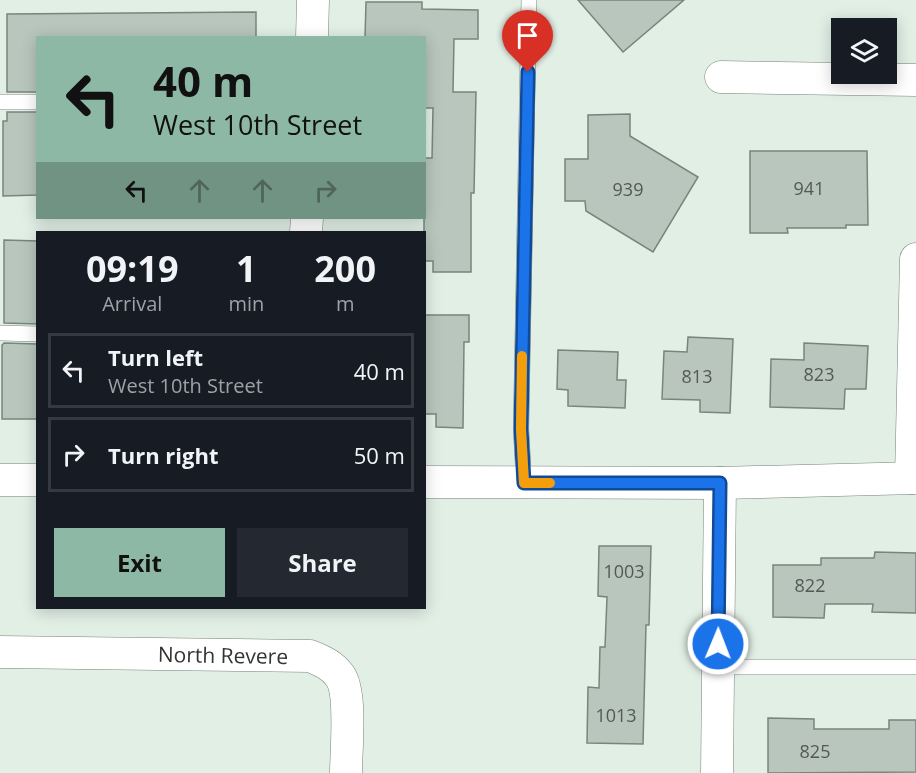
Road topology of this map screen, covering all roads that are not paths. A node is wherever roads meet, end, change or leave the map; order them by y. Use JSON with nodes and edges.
{"nodes":[{"id":1,"x":313,"y":0,"type":"edge"},
{"id":2,"x":529,"y":0,"type":"edge"},
{"id":3,"x":312,"y":36,"type":"edge"},
{"id":4,"x":721,"y":76,"type":"dead end"},
{"id":5,"x":916,"y":80,"type":"edge"},
{"id":6,"x":0,"y":102,"type":"edge"},
{"id":7,"x":36,"y":102,"type":"edge"},
{"id":8,"x":916,"y":259,"type":"edge"},
{"id":9,"x":916,"y":290,"type":"edge"},
{"id":10,"x":0,"y":333,"type":"edge"},
{"id":11,"x":36,"y":334,"type":"edge"},
{"id":12,"x":913,"y":478,"type":"edge"},
{"id":13,"x":0,"y":480,"type":"edge"},
{"id":14,"x":36,"y":480,"type":"edge"},
{"id":15,"x":426,"y":482,"type":"edge"},
{"id":16,"x":524,"y":483,"type":"junction"},
{"id":17,"x":720,"y":483,"type":"junction"},
{"id":18,"x":0,"y":652,"type":"edge"},
{"id":19,"x":718,"y":667,"type":"junction"},
{"id":20,"x":916,"y":667,"type":"edge"},
{"id":21,"x":346,"y":773,"type":"edge"},
{"id":22,"x":717,"y":773,"type":"edge"}],
"edges":[{"from":1,"to":3,"type":"street"},
{"from":2,"to":16,"type":"lane"},
{"from":4,"to":5,"type":"street"},
{"from":6,"to":7,"type":"lane"},
{"from":8,"to":9,"type":"street"},
{"from":9,"to":12,"type":"street"},
{"from":10,"to":11,"type":"lane"},
{"from":12,"to":17,"type":"street"},
{"from":13,"to":14,"type":"street"},
{"from":15,"to":16,"type":"street"},
{"from":16,"to":17,"type":"street"},
{"from":17,"to":19,"type":"street"},
{"from":18,"to":21,"type":"street","name":"North Revere"},
{"from":19,"to":20,"type":"lane"},
{"from":19,"to":22,"type":"street"}]}
